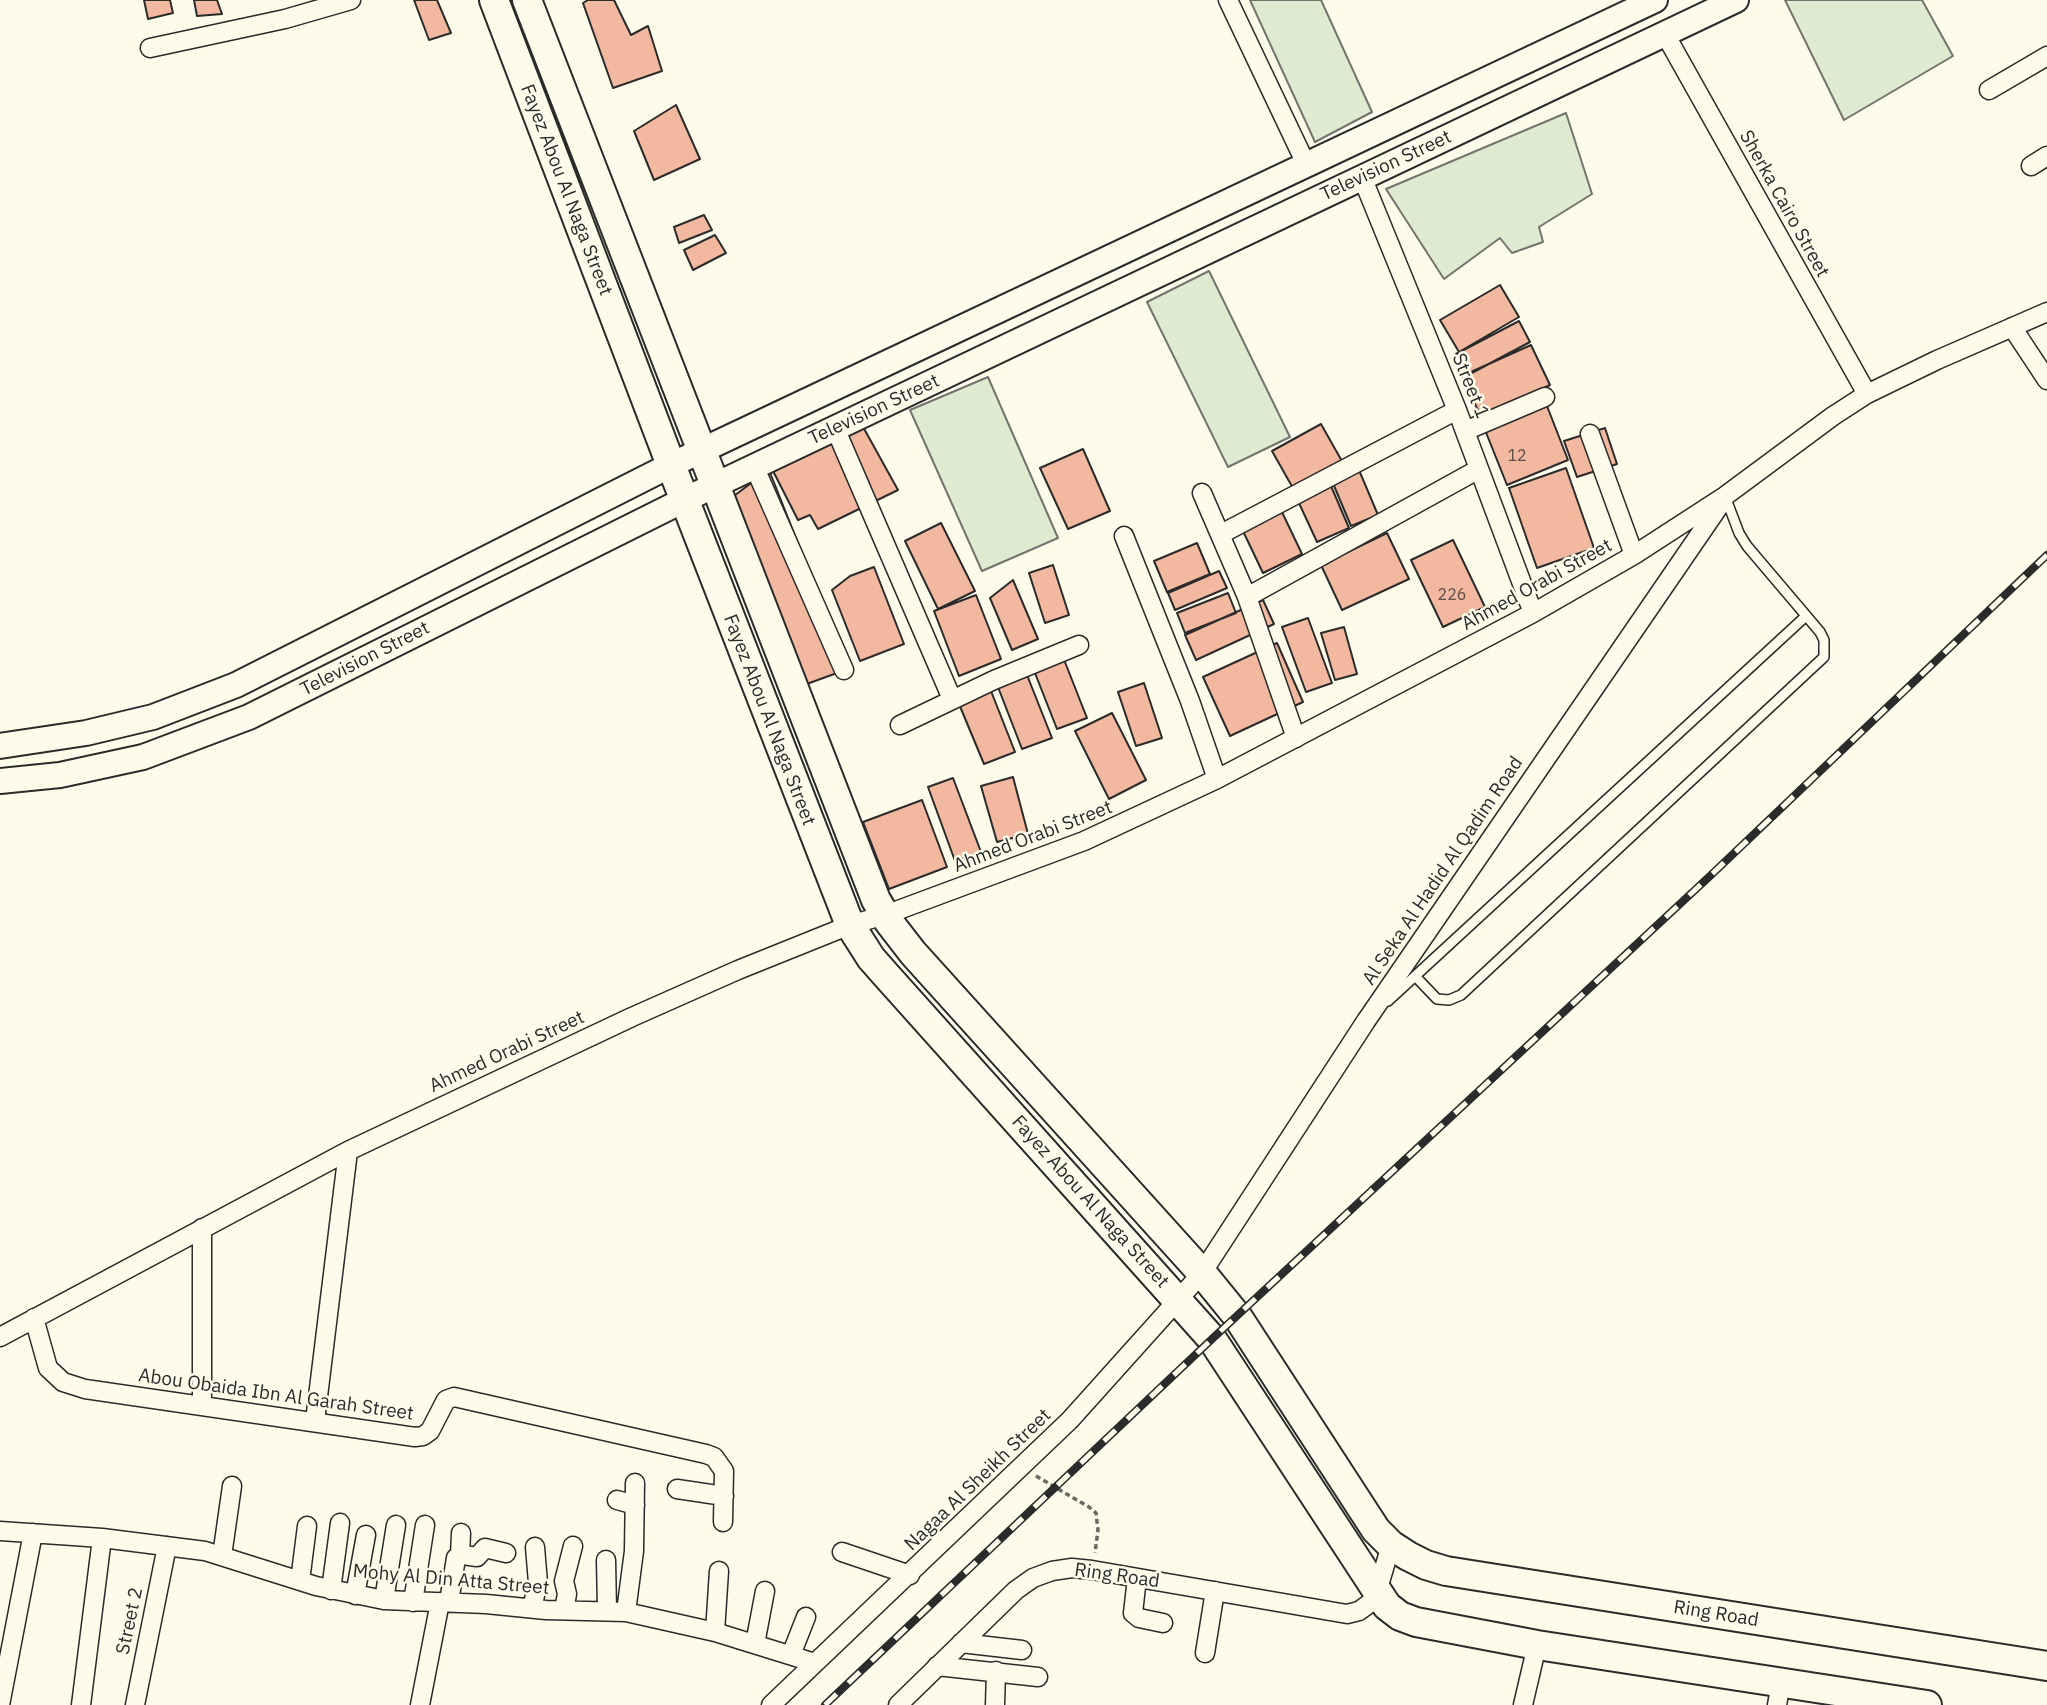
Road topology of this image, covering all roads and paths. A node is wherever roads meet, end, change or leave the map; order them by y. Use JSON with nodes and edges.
{"nodes":[{"id":1,"x":351,"y":0,"type":"edge"},
{"id":2,"x":494,"y":0,"type":"edge"},
{"id":3,"x":527,"y":0,"type":"edge"},
{"id":4,"x":1228,"y":0,"type":"edge"},
{"id":5,"x":1654,"y":0,"type":"edge"},
{"id":6,"x":1737,"y":0,"type":"edge"},
{"id":7,"x":1665,"y":34,"type":"junction"},
{"id":8,"x":150,"y":48,"type":"dead end"},
{"id":9,"x":2047,"y":56,"type":"edge"},
{"id":10,"x":1989,"y":90,"type":"dead end"},
{"id":11,"x":2047,"y":156,"type":"edge"},
{"id":12,"x":1306,"y":164,"type":"junction"},
{"id":13,"x":2031,"y":166,"type":"dead end"},
{"id":14,"x":1362,"y":177,"type":"junction"},
{"id":15,"x":2047,"y":312,"type":"edge"},
{"id":16,"x":2012,"y":327,"type":"junction"},
{"id":17,"x":2047,"y":380,"type":"edge"},
{"id":18,"x":1867,"y":394,"type":"junction"},
{"id":19,"x":1545,"y":397,"type":"dead end"},
{"id":20,"x":1457,"y":410,"type":"junction"},
{"id":21,"x":835,"y":428,"type":"junction"},
{"id":22,"x":1465,"y":430,"type":"junction"},
{"id":23,"x":1590,"y":434,"type":"dead end"},
{"id":24,"x":703,"y":451,"type":"junction"},
{"id":25,"x":671,"y":465,"type":"junction"},
{"id":26,"x":754,"y":467,"type":"junction"},
{"id":27,"x":1479,"y":469,"type":"junction"},
{"id":28,"x":716,"y":485,"type":"junction"},
{"id":29,"x":1202,"y":494,"type":"dead end"},
{"id":30,"x":1726,"y":496,"type":"junction"},
{"id":31,"x":684,"y":500,"type":"junction"},
{"id":32,"x":1221,"y":534,"type":"junction"},
{"id":33,"x":1124,"y":536,"type":"dead end"},
{"id":34,"x":1634,"y":555,"type":"junction"},
{"id":35,"x":1247,"y":597,"type":"junction"},
{"id":36,"x":1533,"y":613,"type":"junction"},
{"id":37,"x":1806,"y":616,"type":"junction"},
{"id":38,"x":1079,"y":645,"type":"dead end"},
{"id":39,"x":844,"y":670,"type":"dead end"},
{"id":40,"x":953,"y":699,"type":"junction"},
{"id":41,"x":900,"y":725,"type":"dead end"},
{"id":42,"x":1296,"y":738,"type":"junction"},
{"id":43,"x":0,"y":746,"type":"edge"},
{"id":44,"x":1217,"y":779,"type":"junction"},
{"id":45,"x":0,"y":781,"type":"edge"},
{"id":46,"x":885,"y":915,"type":"junction"},
{"id":47,"x":850,"y":925,"type":"junction"},
{"id":48,"x":1415,"y":976,"type":"junction"},
{"id":49,"x":1366,"y":1021,"type":"junction"},
{"id":50,"x":348,"y":1151,"type":"junction"},
{"id":51,"x":202,"y":1227,"type":"junction"},
{"id":52,"x":1202,"y":1273,"type":"junction"},
{"id":53,"x":1179,"y":1301,"type":"junction"},
{"id":54,"x":1237,"y":1316,"type":"joint"},
{"id":55,"x":34,"y":1318,"type":"junction"},
{"id":56,"x":0,"y":1337,"type":"edge"},
{"id":57,"x":202,"y":1405,"type":"junction"},
{"id":58,"x":315,"y":1421,"type":"junction"},
{"id":59,"x":1022,"y":1468,"type":"junction"},
{"id":60,"x":635,"y":1483,"type":"dead end"},
{"id":61,"x":232,"y":1486,"type":"dead end"},
{"id":62,"x":677,"y":1489,"type":"dead end"},
{"id":63,"x":724,"y":1496,"type":"junction"},
{"id":64,"x":617,"y":1500,"type":"dead end"},
{"id":65,"x":635,"y":1505,"type":"junction"},
{"id":66,"x":723,"y":1522,"type":"dead end"},
{"id":67,"x":340,"y":1523,"type":"dead end"},
{"id":68,"x":396,"y":1525,"type":"dead end"},
{"id":69,"x":425,"y":1525,"type":"dead end"},
{"id":70,"x":307,"y":1526,"type":"dead end"},
{"id":71,"x":0,"y":1531,"type":"edge"},
{"id":72,"x":461,"y":1533,"type":"dead end"},
{"id":73,"x":33,"y":1534,"type":"junction"},
{"id":74,"x":366,"y":1535,"type":"dead end"},
{"id":75,"x":102,"y":1538,"type":"junction"},
{"id":76,"x":1391,"y":1545,"type":"junction"},
{"id":77,"x":167,"y":1546,"type":"junction"},
{"id":78,"x":573,"y":1546,"type":"dead end"},
{"id":79,"x":535,"y":1547,"type":"dead end"},
{"id":80,"x":842,"y":1552,"type":"dead end"},
{"id":81,"x":506,"y":1553,"type":"dead end"},
{"id":82,"x":222,"y":1556,"type":"junction"},
{"id":83,"x":460,"y":1556,"type":"junction"},
{"id":84,"x":606,"y":1560,"type":"dead end"},
{"id":85,"x":1092,"y":1570,"type":"junction"},
{"id":86,"x":719,"y":1572,"type":"dead end"},
{"id":87,"x":910,"y":1575,"type":"junction"},
{"id":88,"x":1137,"y":1578,"type":"junction"},
{"id":89,"x":300,"y":1581,"type":"junction"},
{"id":90,"x":331,"y":1590,"type":"junction"},
{"id":91,"x":765,"y":1591,"type":"dead end"},
{"id":92,"x":1215,"y":1591,"type":"junction"},
{"id":93,"x":1377,"y":1592,"type":"junction"},
{"id":94,"x":355,"y":1595,"type":"junction"},
{"id":95,"x":384,"y":1600,"type":"junction"},
{"id":96,"x":413,"y":1602,"type":"junction"},
{"id":97,"x":444,"y":1602,"type":"junction"},
{"id":98,"x":532,"y":1608,"type":"junction"},
{"id":99,"x":564,"y":1610,"type":"junction"},
{"id":100,"x":607,"y":1610,"type":"junction"},
{"id":101,"x":626,"y":1612,"type":"junction"},
{"id":102,"x":806,"y":1618,"type":"dead end"},
{"id":103,"x":1163,"y":1623,"type":"dead end"},
{"id":104,"x":715,"y":1632,"type":"junction"},
{"id":105,"x":961,"y":1643,"type":"junction"},
{"id":106,"x":755,"y":1644,"type":"junction"},
{"id":107,"x":1537,"y":1645,"type":"junction"},
{"id":108,"x":1022,"y":1650,"type":"dead end"},
{"id":109,"x":1205,"y":1653,"type":"dead end"},
{"id":110,"x":791,"y":1656,"type":"junction"},
{"id":111,"x":815,"y":1663,"type":"junction"},
{"id":112,"x":2047,"y":1666,"type":"edge"},
{"id":113,"x":937,"y":1667,"type":"junction"},
{"id":114,"x":996,"y":1671,"type":"junction"},
{"id":115,"x":1038,"y":1676,"type":"dead end"},
{"id":116,"x":1779,"y":1694,"type":"edge"},
{"id":117,"x":0,"y":1705,"type":"edge"},
{"id":118,"x":81,"y":1705,"type":"edge"},
{"id":119,"x":135,"y":1705,"type":"edge"},
{"id":120,"x":420,"y":1705,"type":"edge"},
{"id":121,"x":771,"y":1705,"type":"edge"},
{"id":122,"x":898,"y":1705,"type":"edge"},
{"id":123,"x":995,"y":1705,"type":"edge"},
{"id":124,"x":1523,"y":1705,"type":"edge"},
{"id":125,"x":1927,"y":1705,"type":"edge"}],
"edges":[{"from":1,"to":8,"type":"street"},
{"from":2,"to":25,"type":"main road","name":"Fayez Abou Al Naga Street"},
{"from":3,"to":24,"type":"main road","name":"Fayez Abou Al Naga Street"},
{"from":4,"to":12,"type":"street"},
{"from":5,"to":12,"type":"main road","name":"Television Street"},
{"from":6,"to":7,"type":"main road","name":"Television Street"},
{"from":7,"to":14,"type":"main road","name":"Television Street"},
{"from":7,"to":18,"type":"street","name":"Sherka Cairo Street"},
{"from":9,"to":10,"type":"street"},
{"from":11,"to":13,"type":"street"},
{"from":12,"to":24,"type":"main road","name":"Television Street"},
{"from":14,"to":20,"type":"street","name":"Street 1"},
{"from":14,"to":21,"type":"main road","name":"Television Street"},
{"from":15,"to":16,"type":"street","name":"Ahmed Orabi Street"},
{"from":16,"to":17,"type":"street"},
{"from":16,"to":18,"type":"street","name":"Ahmed Orabi Street"},
{"from":18,"to":30,"type":"street","name":"Ahmed Orabi Street"},
{"from":19,"to":22,"type":"street"},
{"from":20,"to":22,"type":"street","name":"Street 1"},
{"from":20,"to":32,"type":"street"},
{"from":21,"to":26,"type":"main road","name":"Television Street"},
{"from":21,"to":40,"type":"street"},
{"from":22,"to":27,"type":"street","name":"Street 1"},
{"from":23,"to":34,"type":"street"},
{"from":24,"to":25,"type":"main road","name":"Television Street"},
{"from":24,"to":28,"type":"main road","name":"Fayez Abou Al Naga Street"},
{"from":25,"to":31,"type":"main road","name":"Fayez Abou Al Naga Street"},
{"from":25,"to":43,"type":"main road","name":"Television Street"},
{"from":26,"to":28,"type":"main road","name":"Television Street"},
{"from":26,"to":39,"type":"street"},
{"from":27,"to":35,"type":"street"},
{"from":27,"to":36,"type":"street","name":"Street 1"},
{"from":28,"to":31,"type":"main road","name":"Television Street"},
{"from":28,"to":46,"type":"main road","name":"Fayez Abou Al Naga Street"},
{"from":29,"to":32,"type":"street"},
{"from":30,"to":34,"type":"street","name":"Ahmed Orabi Street"},
{"from":30,"to":37,"type":"lane"},
{"from":30,"to":49,"type":"street","name":"Al Seka Al Hadid Al Qadim Road"},
{"from":31,"to":45,"type":"main road","name":"Television Street"},
{"from":31,"to":47,"type":"main road","name":"Fayez Abou Al Naga Street"},
{"from":32,"to":35,"type":"street"},
{"from":33,"to":44,"type":"street"},
{"from":34,"to":36,"type":"street","name":"Ahmed Orabi Street"},
{"from":35,"to":42,"type":"street"},
{"from":36,"to":42,"type":"street","name":"Ahmed Orabi Street"},
{"from":37,"to":48,"type":"lane"},
{"from":37,"to":48,"type":"lane"},
{"from":38,"to":40,"type":"street"},
{"from":40,"to":41,"type":"street"},
{"from":42,"to":44,"type":"street","name":"Ahmed Orabi Street"},
{"from":44,"to":46,"type":"street","name":"Ahmed Orabi Street"},
{"from":46,"to":47,"type":"street","name":"Ahmed Orabi Street"},
{"from":46,"to":52,"type":"main road","name":"Fayez Abou Al Naga Street"},
{"from":47,"to":50,"type":"street","name":"Ahmed Orabi Street"},
{"from":47,"to":53,"type":"main road","name":"Fayez Abou Al Naga Street"},
{"from":48,"to":49,"type":"lane"},
{"from":49,"to":52,"type":"street","name":"Al Seka Al Hadid Al Qadim Road"},
{"from":50,"to":51,"type":"street","name":"Ahmed Orabi Street"},
{"from":50,"to":58,"type":"street"},
{"from":51,"to":55,"type":"street","name":"Ahmed Orabi Street"},
{"from":51,"to":57,"type":"street"},
{"from":52,"to":53,"type":"street","name":"Nagaa Al Sheikh Street"},
{"from":52,"to":54,"type":"main road","name":"Fayez Abou Al Naga Street"},
{"from":53,"to":59,"type":"street","name":"Nagaa Al Sheikh Street"},
{"from":53,"to":93,"type":"main road","name":"Fayez Abou Al Naga Street"},
{"from":54,"to":76,"type":"main road","name":"Ring Road"},
{"from":55,"to":56,"type":"street","name":"Ahmed Orabi Street"},
{"from":55,"to":57,"type":"street","name":"Abou Obaida Ibn Al Garah Street"},
{"from":57,"to":58,"type":"street","name":"Abou Obaida Ibn Al Garah Street"},
{"from":58,"to":63,"type":"street","name":"Abou Obaida Ibn Al Garah Street"},
{"from":59,"to":85,"type":"path"},
{"from":59,"to":87,"type":"street","name":"Nagaa Al Sheikh Street"},
{"from":60,"to":65,"type":"street"},
{"from":61,"to":82,"type":"street"},
{"from":62,"to":63,"type":"street"},
{"from":63,"to":66,"type":"street","name":"Abou Obaida Ibn Al Garah Street"},
{"from":64,"to":65,"type":"street"},
{"from":65,"to":101,"type":"street"},
{"from":67,"to":90,"type":"street"},
{"from":68,"to":95,"type":"street"},
{"from":69,"to":96,"type":"street"},
{"from":70,"to":89,"type":"street"},
{"from":71,"to":73,"type":"street","name":"Mohy Al Din Atta Street"},
{"from":72,"to":83,"type":"street"},
{"from":73,"to":75,"type":"street","name":"Mohy Al Din Atta Street"},
{"from":73,"to":117,"type":"street"},
{"from":74,"to":94,"type":"street"},
{"from":75,"to":77,"type":"street","name":"Mohy Al Din Atta Street"},
{"from":75,"to":118,"type":"street"},
{"from":76,"to":93,"type":"street"},
{"from":76,"to":112,"type":"main road","name":"Ring Road"},
{"from":77,"to":82,"type":"street","name":"Mohy Al Din Atta Street"},
{"from":77,"to":119,"type":"street","name":"Street 2"},
{"from":78,"to":99,"type":"street"},
{"from":79,"to":98,"type":"street"},
{"from":80,"to":87,"type":"street"},
{"from":81,"to":83,"type":"street"},
{"from":82,"to":89,"type":"street","name":"Mohy Al Din Atta Street"},
{"from":83,"to":97,"type":"street"},
{"from":84,"to":100,"type":"street"},
{"from":85,"to":88,"type":"street","name":"Ring Road"},
{"from":85,"to":105,"type":"street","name":"Ring Road"},
{"from":86,"to":104,"type":"street"},
{"from":87,"to":111,"type":"street","name":"Nagaa Al Sheikh Street"},
{"from":88,"to":92,"type":"street","name":"Ring Road"},
{"from":88,"to":103,"type":"street"},
{"from":89,"to":90,"type":"street","name":"Mohy Al Din Atta Street"},
{"from":90,"to":94,"type":"street","name":"Mohy Al Din Atta Street"},
{"from":91,"to":106,"type":"street"},
{"from":92,"to":93,"type":"street","name":"Ring Road"},
{"from":92,"to":109,"type":"street"},
{"from":93,"to":107,"type":"main road"},
{"from":94,"to":95,"type":"street","name":"Mohy Al Din Atta Street"},
{"from":95,"to":96,"type":"street","name":"Mohy Al Din Atta Street"},
{"from":96,"to":97,"type":"street","name":"Mohy Al Din Atta Street"},
{"from":97,"to":98,"type":"street","name":"Mohy Al Din Atta Street"},
{"from":97,"to":120,"type":"street"},
{"from":98,"to":99,"type":"street","name":"Mohy Al Din Atta Street"},
{"from":99,"to":100,"type":"street","name":"Mohy Al Din Atta Street"},
{"from":100,"to":101,"type":"street","name":"Mohy Al Din Atta Street"},
{"from":101,"to":104,"type":"street","name":"Mohy Al Din Atta Street"},
{"from":102,"to":110,"type":"street"},
{"from":104,"to":106,"type":"street","name":"Mohy Al Din Atta Street"},
{"from":105,"to":108,"type":"street"},
{"from":105,"to":113,"type":"street","name":"Ring Road"},
{"from":106,"to":110,"type":"street","name":"Mohy Al Din Atta Street"},
{"from":107,"to":116,"type":"main road"},
{"from":107,"to":124,"type":"street"},
{"from":110,"to":111,"type":"street","name":"Mohy Al Din Atta Street"},
{"from":111,"to":121,"type":"street","name":"Nagaa Al Sheikh Street"},
{"from":113,"to":114,"type":"street"},
{"from":113,"to":122,"type":"street","name":"Ring Road"},
{"from":114,"to":115,"type":"street"},
{"from":114,"to":123,"type":"street"},
{"from":116,"to":125,"type":"main road"}]}
